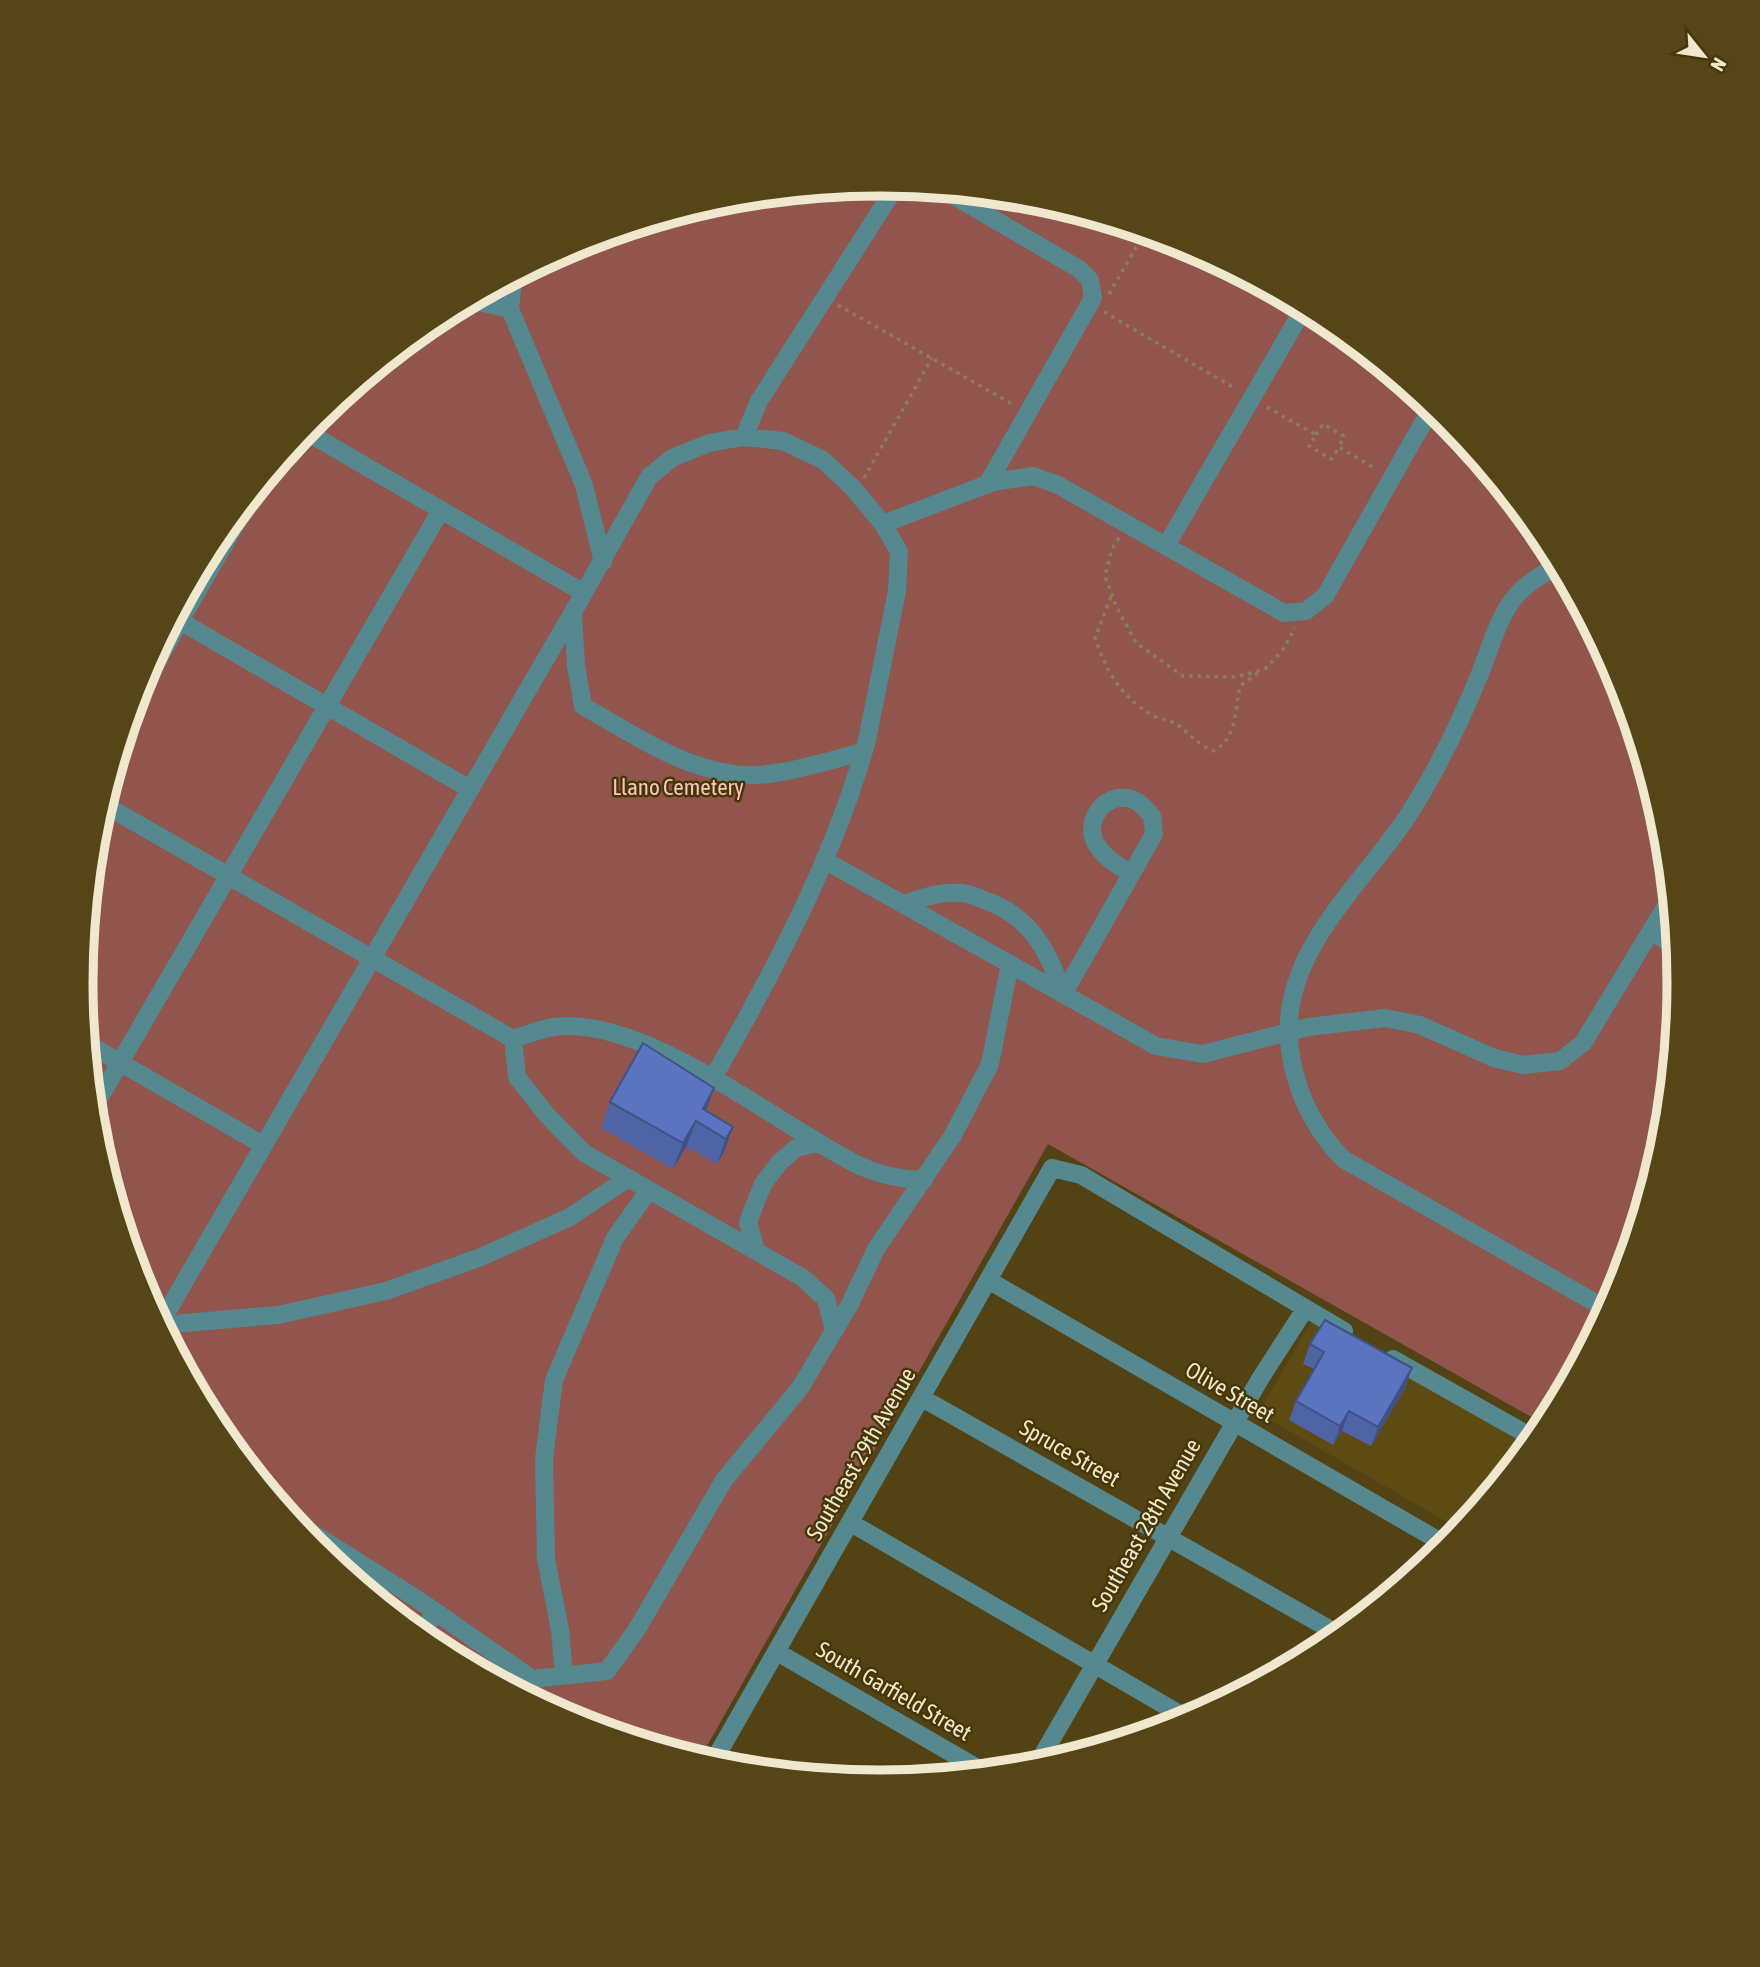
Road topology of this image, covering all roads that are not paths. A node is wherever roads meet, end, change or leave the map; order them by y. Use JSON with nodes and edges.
{"nodes":[{"id":1,"x":889,"y":196,"type":"edge"},
{"id":2,"x":963,"y":201,"type":"edge"},
{"id":3,"x":512,"y":288,"type":"edge"},
{"id":4,"x":484,"y":303,"type":"edge"},
{"id":5,"x":510,"y":309,"type":"junction"},
{"id":6,"x":1299,"y":317,"type":"edge"},
{"id":7,"x":1426,"y":417,"type":"edge"},
{"id":8,"x":314,"y":437,"type":"edge"},
{"id":9,"x":744,"y":437,"type":"junction"},
{"id":10,"x":987,"y":485,"type":"junction"},
{"id":11,"x":440,"y":510,"type":"junction"},
{"id":12,"x":883,"y":524,"type":"junction"},
{"id":13,"x":1166,"y":546,"type":"junction"},
{"id":14,"x":603,"y":562,"type":"junction"},
{"id":15,"x":1550,"y":570,"type":"edge"},
{"id":16,"x":584,"y":593,"type":"junction"},
{"id":17,"x":573,"y":612,"type":"junction"},
{"id":18,"x":181,"y":621,"type":"edge"},
{"id":19,"x":327,"y":706,"type":"junction"},
{"id":20,"x":864,"y":751,"type":"junction"},
{"id":21,"x":470,"y":789,"type":"junction"},
{"id":22,"x":113,"y":810,"type":"edge"},
{"id":23,"x":824,"y":860,"type":"junction"},
{"id":24,"x":1131,"y":874,"type":"dead end"},
{"id":25,"x":228,"y":876,"type":"junction"},
{"id":26,"x":903,"y":904,"type":"junction"},
{"id":27,"x":1664,"y":911,"type":"edge"},
{"id":28,"x":1651,"y":932,"type":"junction"},
{"id":29,"x":1666,"y":940,"type":"edge"},
{"id":30,"x":372,"y":958,"type":"junction"},
{"id":31,"x":1010,"y":964,"type":"junction"},
{"id":32,"x":1063,"y":993,"type":"junction"},
{"id":33,"x":1292,"y":1033,"type":"junction"},
{"id":34,"x":513,"y":1039,"type":"junction"},
{"id":35,"x":95,"y":1048,"type":"edge"},
{"id":36,"x":120,"y":1062,"type":"junction"},
{"id":37,"x":713,"y":1078,"type":"junction"},
{"id":38,"x":101,"y":1096,"type":"edge"},
{"id":39,"x":818,"y":1143,"type":"junction"},
{"id":40,"x":263,"y":1145,"type":"junction"},
{"id":41,"x":628,"y":1178,"type":"junction"},
{"id":42,"x":924,"y":1180,"type":"junction"},
{"id":43,"x":649,"y":1190,"type":"junction"},
{"id":44,"x":756,"y":1251,"type":"junction"},
{"id":45,"x":988,"y":1280,"type":"junction"},
{"id":46,"x":1598,"y":1304,"type":"edge"},
{"id":47,"x":1306,"y":1309,"type":"junction"},
{"id":48,"x":166,"y":1314,"type":"edge"},
{"id":49,"x":170,"y":1323,"type":"edge"},
{"id":50,"x":834,"y":1331,"type":"junction"},
{"id":51,"x":922,"y":1398,"type":"junction"},
{"id":52,"x":1234,"y":1422,"type":"junction"},
{"id":53,"x":1526,"y":1434,"type":"edge"},
{"id":54,"x":850,"y":1523,"type":"junction"},
{"id":55,"x":1168,"y":1536,"type":"junction"},
{"id":56,"x":1437,"y":1540,"type":"edge"},
{"id":57,"x":324,"y":1541,"type":"edge"},
{"id":58,"x":435,"y":1612,"type":"junction"},
{"id":59,"x":427,"y":1626,"type":"edge"},
{"id":60,"x":1330,"y":1629,"type":"edge"},
{"id":61,"x":777,"y":1652,"type":"junction"},
{"id":62,"x":1093,"y":1667,"type":"junction"},
{"id":63,"x":564,"y":1675,"type":"junction"},
{"id":64,"x":1177,"y":1713,"type":"edge"},
{"id":65,"x":718,"y":1754,"type":"edge"},
{"id":66,"x":1043,"y":1754,"type":"edge"},
{"id":67,"x":972,"y":1765,"type":"edge"}],
"edges":[{"from":1,"to":9,"type":"street"},
{"from":2,"to":10,"type":"street"},
{"from":3,"to":5,"type":"street"},
{"from":4,"to":5,"type":"street"},
{"from":5,"to":14,"type":"street"},
{"from":6,"to":13,"type":"street"},
{"from":7,"to":13,"type":"street"},
{"from":8,"to":11,"type":"street"},
{"from":9,"to":12,"type":"street"},
{"from":9,"to":14,"type":"street"},
{"from":10,"to":12,"type":"street"},
{"from":10,"to":13,"type":"street"},
{"from":11,"to":16,"type":"street"},
{"from":11,"to":19,"type":"street"},
{"from":12,"to":20,"type":"street"},
{"from":14,"to":16,"type":"street"},
{"from":15,"to":33,"type":"street"},
{"from":16,"to":17,"type":"street"},
{"from":17,"to":20,"type":"street"},
{"from":17,"to":21,"type":"street"},
{"from":18,"to":19,"type":"street"},
{"from":19,"to":21,"type":"street"},
{"from":19,"to":25,"type":"street"},
{"from":20,"to":23,"type":"street"},
{"from":21,"to":30,"type":"street"},
{"from":22,"to":25,"type":"street"},
{"from":23,"to":26,"type":"street"},
{"from":23,"to":37,"type":"street"},
{"from":24,"to":32,"type":"street"},
{"from":25,"to":30,"type":"street"},
{"from":25,"to":36,"type":"street"},
{"from":26,"to":31,"type":"street"},
{"from":26,"to":32,"type":"street"},
{"from":27,"to":28,"type":"street"},
{"from":28,"to":29,"type":"street"},
{"from":28,"to":33,"type":"street"},
{"from":30,"to":34,"type":"street"},
{"from":30,"to":40,"type":"street"},
{"from":31,"to":32,"type":"street"},
{"from":31,"to":42,"type":"street"},
{"from":32,"to":33,"type":"street"},
{"from":33,"to":46,"type":"street"},
{"from":34,"to":37,"type":"street"},
{"from":34,"to":41,"type":"street"},
{"from":35,"to":36,"type":"street"},
{"from":36,"to":38,"type":"street"},
{"from":36,"to":40,"type":"street"},
{"from":37,"to":39,"type":"street"},
{"from":39,"to":42,"type":"street"},
{"from":39,"to":44,"type":"street"},
{"from":40,"to":48,"type":"street"},
{"from":41,"to":43,"type":"street"},
{"from":41,"to":49,"type":"street"},
{"from":42,"to":50,"type":"street"},
{"from":43,"to":44,"type":"street"},
{"from":43,"to":63,"type":"street"},
{"from":44,"to":50,"type":"street"},
{"from":45,"to":47,"type":"street","name":"Southeast 29th Avenue"},
{"from":45,"to":51,"type":"street","name":"Southeast 29th Avenue"},
{"from":45,"to":52,"type":"street","name":"Olive Street"},
{"from":47,"to":52,"type":"street","name":"Southeast 28th Avenue"},
{"from":47,"to":53,"type":"street"},
{"from":50,"to":63,"type":"street"},
{"from":51,"to":54,"type":"street","name":"Southeast 29th Avenue"},
{"from":51,"to":55,"type":"street","name":"Spruce Street"},
{"from":52,"to":55,"type":"street","name":"Southeast 28th Avenue"},
{"from":52,"to":56,"type":"street","name":"Olive Street"},
{"from":54,"to":61,"type":"street","name":"Southeast 29th Avenue"},
{"from":54,"to":62,"type":"street"},
{"from":55,"to":60,"type":"street","name":"Spruce Street"},
{"from":55,"to":62,"type":"street","name":"Southeast 28th Avenue"},
{"from":57,"to":58,"type":"street"},
{"from":58,"to":59,"type":"street"},
{"from":58,"to":63,"type":"street"},
{"from":61,"to":65,"type":"street","name":"Southeast 29th Avenue"},
{"from":61,"to":67,"type":"street","name":"South Garfield Street"},
{"from":62,"to":64,"type":"street"},
{"from":62,"to":66,"type":"street","name":"Southeast 28th Avenue"}]}
